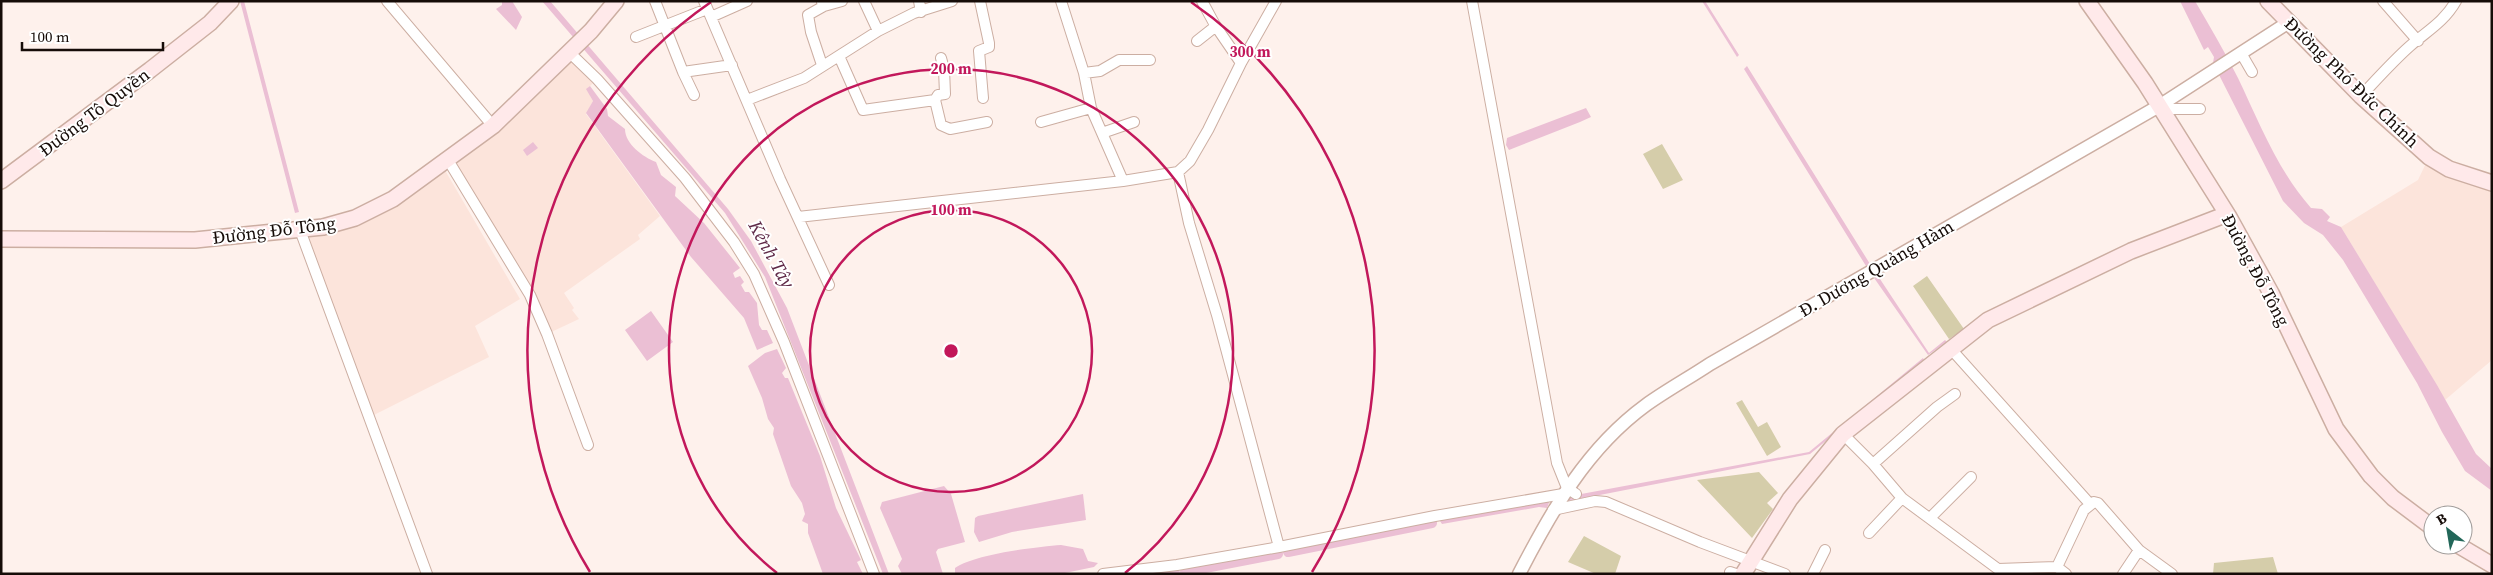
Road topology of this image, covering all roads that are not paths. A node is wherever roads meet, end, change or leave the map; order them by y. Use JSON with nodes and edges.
{"nodes":[{"id":1,"x":231,"y":1,"type":"edge"},
{"id":2,"x":387,"y":1,"type":"edge"},
{"id":3,"x":616,"y":1,"type":"edge"},
{"id":4,"x":655,"y":1,"type":"edge"},
{"id":5,"x":747,"y":1,"type":"edge"},
{"id":6,"x":842,"y":1,"type":"edge"},
{"id":7,"x":864,"y":1,"type":"edge"},
{"id":8,"x":952,"y":1,"type":"edge"},
{"id":9,"x":980,"y":1,"type":"edge"},
{"id":10,"x":1061,"y":1,"type":"edge"},
{"id":11,"x":1202,"y":1,"type":"edge"},
{"id":12,"x":1276,"y":1,"type":"edge"},
{"id":13,"x":1472,"y":1,"type":"edge"},
{"id":14,"x":2087,"y":1,"type":"edge"},
{"id":15,"x":2269,"y":1,"type":"edge"},
{"id":16,"x":2383,"y":1,"type":"edge"},
{"id":17,"x":2456,"y":1,"type":"edge"},
{"id":18,"x":823,"y":4,"type":"edge"},
{"id":19,"x":920,"y":6,"type":"edge"},
{"id":20,"x":707,"y":9,"type":"edge"},
{"id":21,"x":2289,"y":22,"type":"junction"},
{"id":22,"x":664,"y":25,"type":"junction"},
{"id":23,"x":1216,"y":26,"type":"junction"},
{"id":24,"x":878,"y":31,"type":"junction"},
{"id":25,"x":636,"y":36,"type":"dead end"},
{"id":26,"x":2418,"y":40,"type":"junction"},
{"id":27,"x":1197,"y":41,"type":"dead end"},
{"id":28,"x":570,"y":51,"type":"junction"},
{"id":29,"x":2239,"y":54,"type":"junction"},
{"id":30,"x":840,"y":56,"type":"junction"},
{"id":31,"x":941,"y":58,"type":"dead end"},
{"id":32,"x":1150,"y":60,"type":"dead end"},
{"id":33,"x":1241,"y":63,"type":"junction"},
{"id":34,"x":732,"y":65,"type":"junction"},
{"id":35,"x":822,"y":65,"type":"junction"},
{"id":36,"x":683,"y":72,"type":"junction"},
{"id":37,"x":2252,"y":72,"type":"dead end"},
{"id":38,"x":1084,"y":73,"type":"junction"},
{"id":39,"x":694,"y":95,"type":"dead end"},
{"id":40,"x":2361,"y":96,"type":"junction"},
{"id":41,"x":983,"y":98,"type":"dead end"},
{"id":42,"x":747,"y":100,"type":"junction"},
{"id":43,"x":935,"y":100,"type":"junction"},
{"id":44,"x":1091,"y":108,"type":"junction"},
{"id":45,"x":2159,"y":108,"type":"junction"},
{"id":46,"x":2200,"y":109,"type":"dead end"},
{"id":47,"x":987,"y":122,"type":"dead end"},
{"id":48,"x":1041,"y":122,"type":"dead end"},
{"id":49,"x":1134,"y":122,"type":"dead end"},
{"id":50,"x":493,"y":126,"type":"junction"},
{"id":51,"x":1102,"y":133,"type":"junction"},
{"id":52,"x":448,"y":160,"type":"junction"},
{"id":53,"x":1178,"y":172,"type":"junction"},
{"id":54,"x":1,"y":181,"type":"edge"},
{"id":55,"x":1123,"y":182,"type":"junction"},
{"id":56,"x":2492,"y":183,"type":"edge"},
{"id":57,"x":2229,"y":217,"type":"junction"},
{"id":58,"x":798,"y":218,"type":"junction"},
{"id":59,"x":300,"y":230,"type":"junction"},
{"id":60,"x":1,"y":239,"type":"edge"},
{"id":61,"x":829,"y":285,"type":"dead end"},
{"id":62,"x":1950,"y":349,"type":"junction"},
{"id":63,"x":1955,"y":394,"type":"dead end"},
{"id":64,"x":1843,"y":434,"type":"junction"},
{"id":65,"x":588,"y":445,"type":"dead end"},
{"id":66,"x":1874,"y":464,"type":"junction"},
{"id":67,"x":1971,"y":477,"type":"dead end"},
{"id":68,"x":1568,"y":492,"type":"junction"},
{"id":69,"x":1902,"y":498,"type":"junction"},
{"id":70,"x":2090,"y":504,"type":"junction"},
{"id":71,"x":1554,"y":510,"type":"junction"},
{"id":72,"x":1930,"y":518,"type":"junction"},
{"id":73,"x":2423,"y":520,"type":"edge"},
{"id":74,"x":1869,"y":533,"type":"dead end"},
{"id":75,"x":1279,"y":547,"type":"junction"},
{"id":76,"x":1825,"y":550,"type":"dead end"},
{"id":77,"x":2139,"y":550,"type":"junction"},
{"id":78,"x":2473,"y":554,"type":"edge"},
{"id":79,"x":1751,"y":560,"type":"junction"},
{"id":80,"x":2492,"y":565,"type":"edge"},
{"id":81,"x":2057,"y":567,"type":"junction"},
{"id":82,"x":1997,"y":571,"type":"edge"},
{"id":83,"x":1736,"y":573,"type":"edge"},
{"id":84,"x":428,"y":574,"type":"edge"},
{"id":85,"x":874,"y":574,"type":"edge"},
{"id":86,"x":1103,"y":574,"type":"edge"},
{"id":87,"x":1519,"y":574,"type":"edge"},
{"id":88,"x":1785,"y":574,"type":"edge"},
{"id":89,"x":1813,"y":574,"type":"edge"},
{"id":90,"x":2066,"y":574,"type":"edge"},
{"id":91,"x":2123,"y":574,"type":"edge"},
{"id":92,"x":2172,"y":574,"type":"edge"}],
"edges":[{"from":1,"to":54,"type":"main road","name":"Đường Tô Quyền"},
{"from":2,"to":50,"type":"street"},
{"from":3,"to":28,"type":"main road","name":"Đường Đỗ Tông"},
{"from":4,"to":22,"type":"street"},
{"from":5,"to":20,"type":"street"},
{"from":6,"to":18,"type":"street"},
{"from":7,"to":24,"type":"street"},
{"from":8,"to":19,"type":"street"},
{"from":9,"to":41,"type":"street"},
{"from":10,"to":38,"type":"street"},
{"from":11,"to":23,"type":"street"},
{"from":12,"to":33,"type":"street"},
{"from":13,"to":68,"type":"street"},
{"from":14,"to":45,"type":"main road","name":"Đường Đỗ Tông"},
{"from":15,"to":21,"type":"main road","name":"Đường Phó Đức Chính"},
{"from":16,"to":26,"type":"street"},
{"from":17,"to":26,"type":"street"},
{"from":18,"to":35,"type":"street"},
{"from":19,"to":24,"type":"street"},
{"from":20,"to":22,"type":"street"},
{"from":20,"to":34,"type":"street"},
{"from":21,"to":29,"type":"street","name":"Đ. Dương Quảng Hàm"},
{"from":21,"to":40,"type":"main road","name":"Đường Phó Đức Chính"},
{"from":22,"to":25,"type":"street"},
{"from":22,"to":36,"type":"street"},
{"from":23,"to":27,"type":"street"},
{"from":23,"to":33,"type":"street"},
{"from":24,"to":30,"type":"street"},
{"from":26,"to":40,"type":"street"},
{"from":28,"to":50,"type":"main road","name":"Đường Đỗ Tông"},
{"from":28,"to":85,"type":"street"},
{"from":29,"to":37,"type":"street"},
{"from":29,"to":45,"type":"street","name":"Đ. Dương Quảng Hàm"},
{"from":30,"to":35,"type":"street"},
{"from":30,"to":43,"type":"street"},
{"from":31,"to":43,"type":"street"},
{"from":32,"to":38,"type":"street"},
{"from":33,"to":53,"type":"street"},
{"from":34,"to":36,"type":"street"},
{"from":34,"to":42,"type":"street"},
{"from":35,"to":42,"type":"street"},
{"from":36,"to":39,"type":"street"},
{"from":38,"to":44,"type":"street"},
{"from":40,"to":56,"type":"main road","name":"Đường Phó Đức Chính"},
{"from":42,"to":58,"type":"street"},
{"from":43,"to":47,"type":"street"},
{"from":44,"to":48,"type":"street"},
{"from":44,"to":51,"type":"street"},
{"from":45,"to":46,"type":"street"},
{"from":45,"to":57,"type":"main road","name":"Đường Đỗ Tông"},
{"from":45,"to":68,"type":"street","name":"Đ. Dương Quảng Hàm"},
{"from":49,"to":51,"type":"street"},
{"from":50,"to":52,"type":"main road","name":"Đường Đỗ Tông"},
{"from":51,"to":55,"type":"street"},
{"from":52,"to":59,"type":"main road","name":"Đường Đỗ Tông"},
{"from":52,"to":65,"type":"street"},
{"from":53,"to":55,"type":"street"},
{"from":53,"to":75,"type":"street"},
{"from":55,"to":58,"type":"street"},
{"from":57,"to":62,"type":"main road"},
{"from":57,"to":73,"type":"main road","name":"Đường Đỗ Tông"},
{"from":58,"to":61,"type":"street"},
{"from":59,"to":60,"type":"main road","name":"Đường Đỗ Tông"},
{"from":59,"to":84,"type":"street"},
{"from":62,"to":64,"type":"main road"},
{"from":62,"to":70,"type":"street"},
{"from":63,"to":66,"type":"street"},
{"from":64,"to":66,"type":"street"},
{"from":64,"to":79,"type":"main road"},
{"from":66,"to":69,"type":"street"},
{"from":67,"to":72,"type":"street"},
{"from":68,"to":71,"type":"street","name":"Đ. Dương Quảng Hàm"},
{"from":68,"to":75,"type":"street"},
{"from":69,"to":72,"type":"street"},
{"from":69,"to":74,"type":"street"},
{"from":70,"to":77,"type":"street"},
{"from":70,"to":81,"type":"street"},
{"from":71,"to":79,"type":"street"},
{"from":71,"to":87,"type":"street","name":"Đ. Dương Quảng Hàm"},
{"from":72,"to":82,"type":"street"},
{"from":75,"to":86,"type":"street"},
{"from":76,"to":89,"type":"street"},
{"from":77,"to":91,"type":"street"},
{"from":77,"to":92,"type":"street"},
{"from":78,"to":80,"type":"main road"},
{"from":79,"to":83,"type":"main road"},
{"from":79,"to":88,"type":"street"},
{"from":81,"to":82,"type":"street"},
{"from":81,"to":90,"type":"street"}]}
